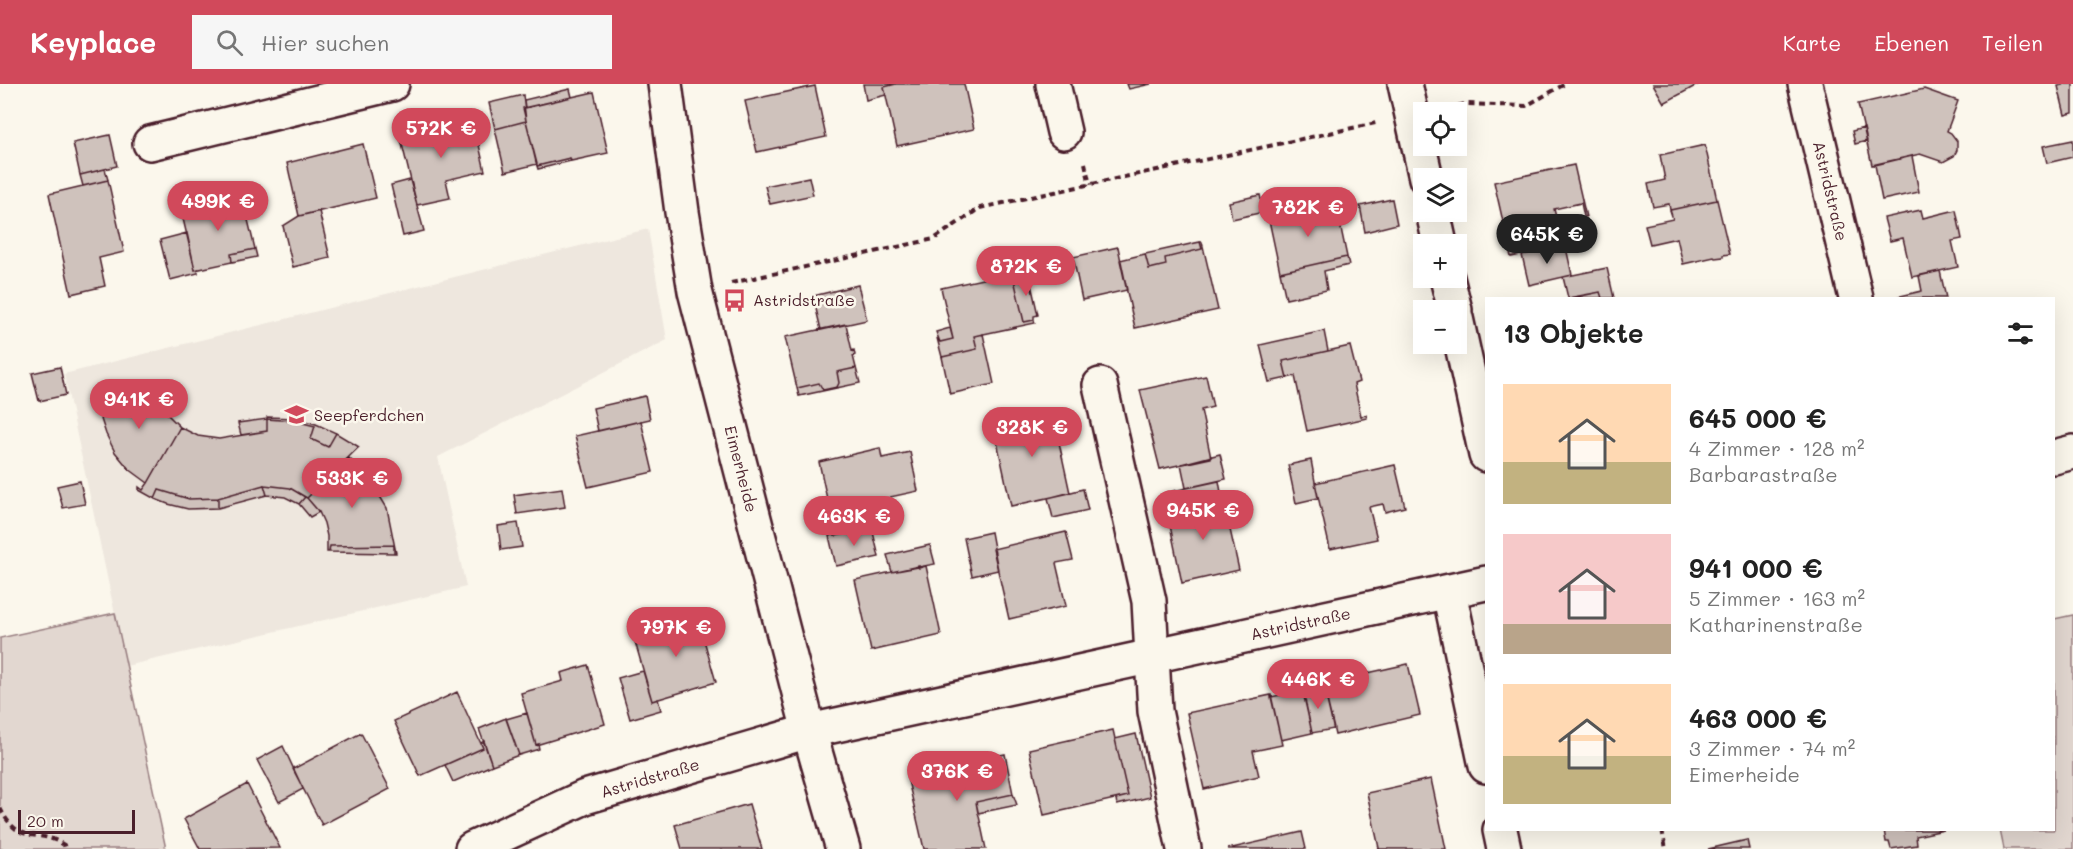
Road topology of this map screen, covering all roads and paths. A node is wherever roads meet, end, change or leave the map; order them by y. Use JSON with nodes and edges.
{"nodes":[{"id":1,"x":392,"y":84,"type":"edge"},
{"id":2,"x":665,"y":84,"type":"edge"},
{"id":3,"x":1053,"y":84,"type":"edge"},
{"id":4,"x":1405,"y":84,"type":"edge"},
{"id":5,"x":1565,"y":84,"type":"edge"},
{"id":6,"x":1805,"y":84,"type":"edge"},
{"id":7,"x":351,"y":89,"type":"edge"},
{"id":8,"x":1418,"y":102,"type":"edge"},
{"id":9,"x":1467,"y":104,"type":"edge"},
{"id":10,"x":1413,"y":116,"type":"edge"},
{"id":11,"x":1064,"y":132,"type":"dead end"},
{"id":12,"x":150,"y":143,"type":"dead end"},
{"id":13,"x":695,"y":291,"type":"junction"},
{"id":14,"x":1856,"y":297,"type":"edge"},
{"id":15,"x":1464,"y":354,"type":"edge"},
{"id":16,"x":1100,"y":385,"type":"dead end"},
{"id":17,"x":1485,"y":450,"type":"edge"},
{"id":18,"x":2073,"y":452,"type":"edge"},
{"id":19,"x":2055,"y":457,"type":"edge"},
{"id":20,"x":1485,"y":584,"type":"edge"},
{"id":21,"x":1449,"y":592,"type":"junction"},
{"id":22,"x":1150,"y":656,"type":"junction"},
{"id":23,"x":809,"y":731,"type":"junction"},
{"id":24,"x":1485,"y":761,"type":"edge"},
{"id":25,"x":0,"y":808,"type":"edge"},
{"id":26,"x":1500,"y":831,"type":"edge"},
{"id":27,"x":1662,"y":831,"type":"edge"},
{"id":28,"x":65,"y":849,"type":"edge"},
{"id":29,"x":472,"y":849,"type":"edge"},
{"id":30,"x":843,"y":849,"type":"edge"},
{"id":31,"x":1184,"y":849,"type":"edge"},
{"id":32,"x":1504,"y":849,"type":"edge"},
{"id":33,"x":1666,"y":849,"type":"edge"}],
"edges":[{"from":1,"to":7,"type":"street"},
{"from":2,"to":13,"type":"street","name":"Eimerheide"},
{"from":3,"to":11,"type":"street"},
{"from":4,"to":8,"type":"street"},
{"from":5,"to":9,"type":"path"},
{"from":6,"to":14,"type":"street","name":"Astridstraße"},
{"from":7,"to":12,"type":"street"},
{"from":10,"to":13,"type":"path"},
{"from":13,"to":23,"type":"street","name":"Eimerheide"},
{"from":15,"to":17,"type":"street"},
{"from":16,"to":22,"type":"street"},
{"from":18,"to":19,"type":"street"},
{"from":20,"to":21,"type":"street","name":"Astridstraße"},
{"from":21,"to":22,"type":"street","name":"Astridstraße"},
{"from":21,"to":24,"type":"street"},
{"from":22,"to":23,"type":"street","name":"Astridstraße"},
{"from":22,"to":31,"type":"street"},
{"from":23,"to":29,"type":"street","name":"Astridstraße"},
{"from":23,"to":30,"type":"street","name":"Eimerheide"},
{"from":25,"to":28,"type":"path"},
{"from":26,"to":32,"type":"street"},
{"from":27,"to":33,"type":"path"}]}
